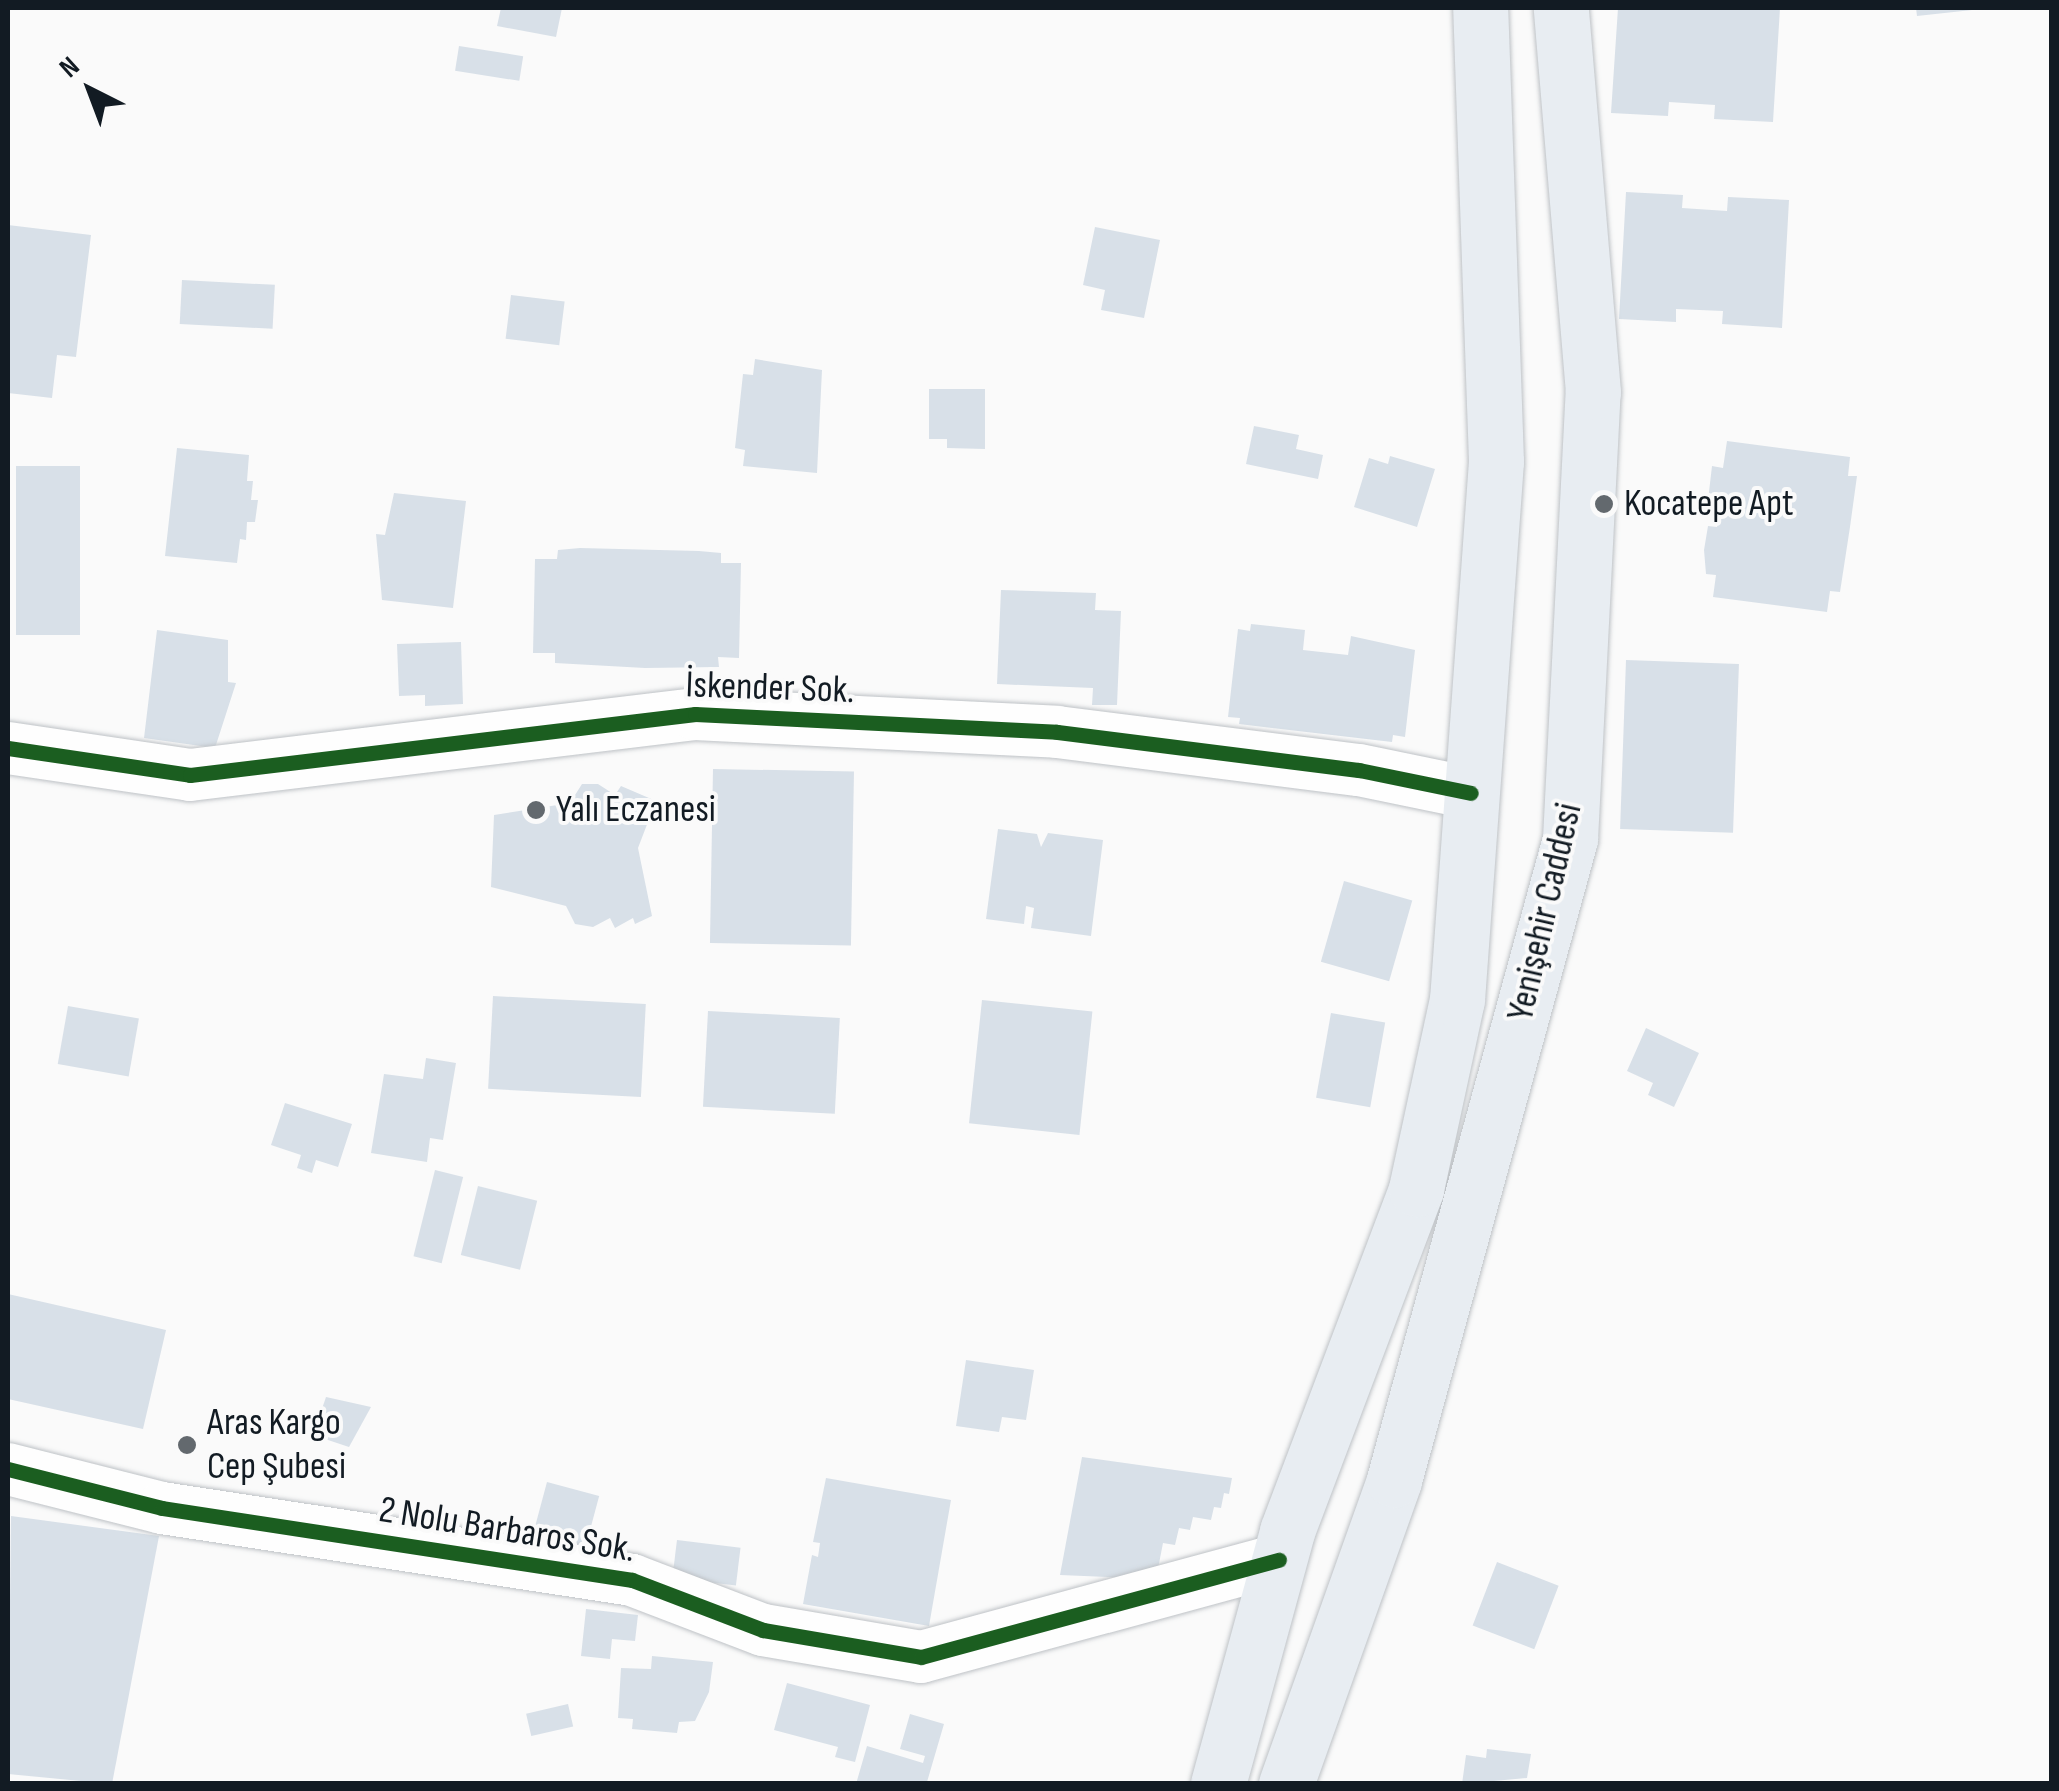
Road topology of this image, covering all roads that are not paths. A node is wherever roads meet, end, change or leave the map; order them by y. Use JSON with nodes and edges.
{"nodes":[{"id":1,"x":1480,"y":8,"type":"edge"},
{"id":2,"x":1560,"y":8,"type":"edge"},
{"id":3,"x":8,"y":748,"type":"edge"},
{"id":4,"x":1471,"y":793,"type":"junction"},
{"id":5,"x":8,"y":1469,"type":"edge"},
{"id":6,"x":1279,"y":1560,"type":"junction"},
{"id":7,"x":1218,"y":1784,"type":"edge"},
{"id":8,"x":1286,"y":1784,"type":"edge"}],
"edges":[{"from":1,"to":4,"type":"main road","name":"Yenişehir Caddesi"},
{"from":2,"to":8,"type":"main road","name":"Yenişehir Caddesi"},
{"from":3,"to":4,"type":"street","name":"İskender Sok."},
{"from":4,"to":6,"type":"main road","name":"Yenişehir Caddesi"},
{"from":5,"to":6,"type":"street","name":"2 Nolu Barbaros Sok."},
{"from":6,"to":7,"type":"main road","name":"Yenişehir Caddesi"}]}
